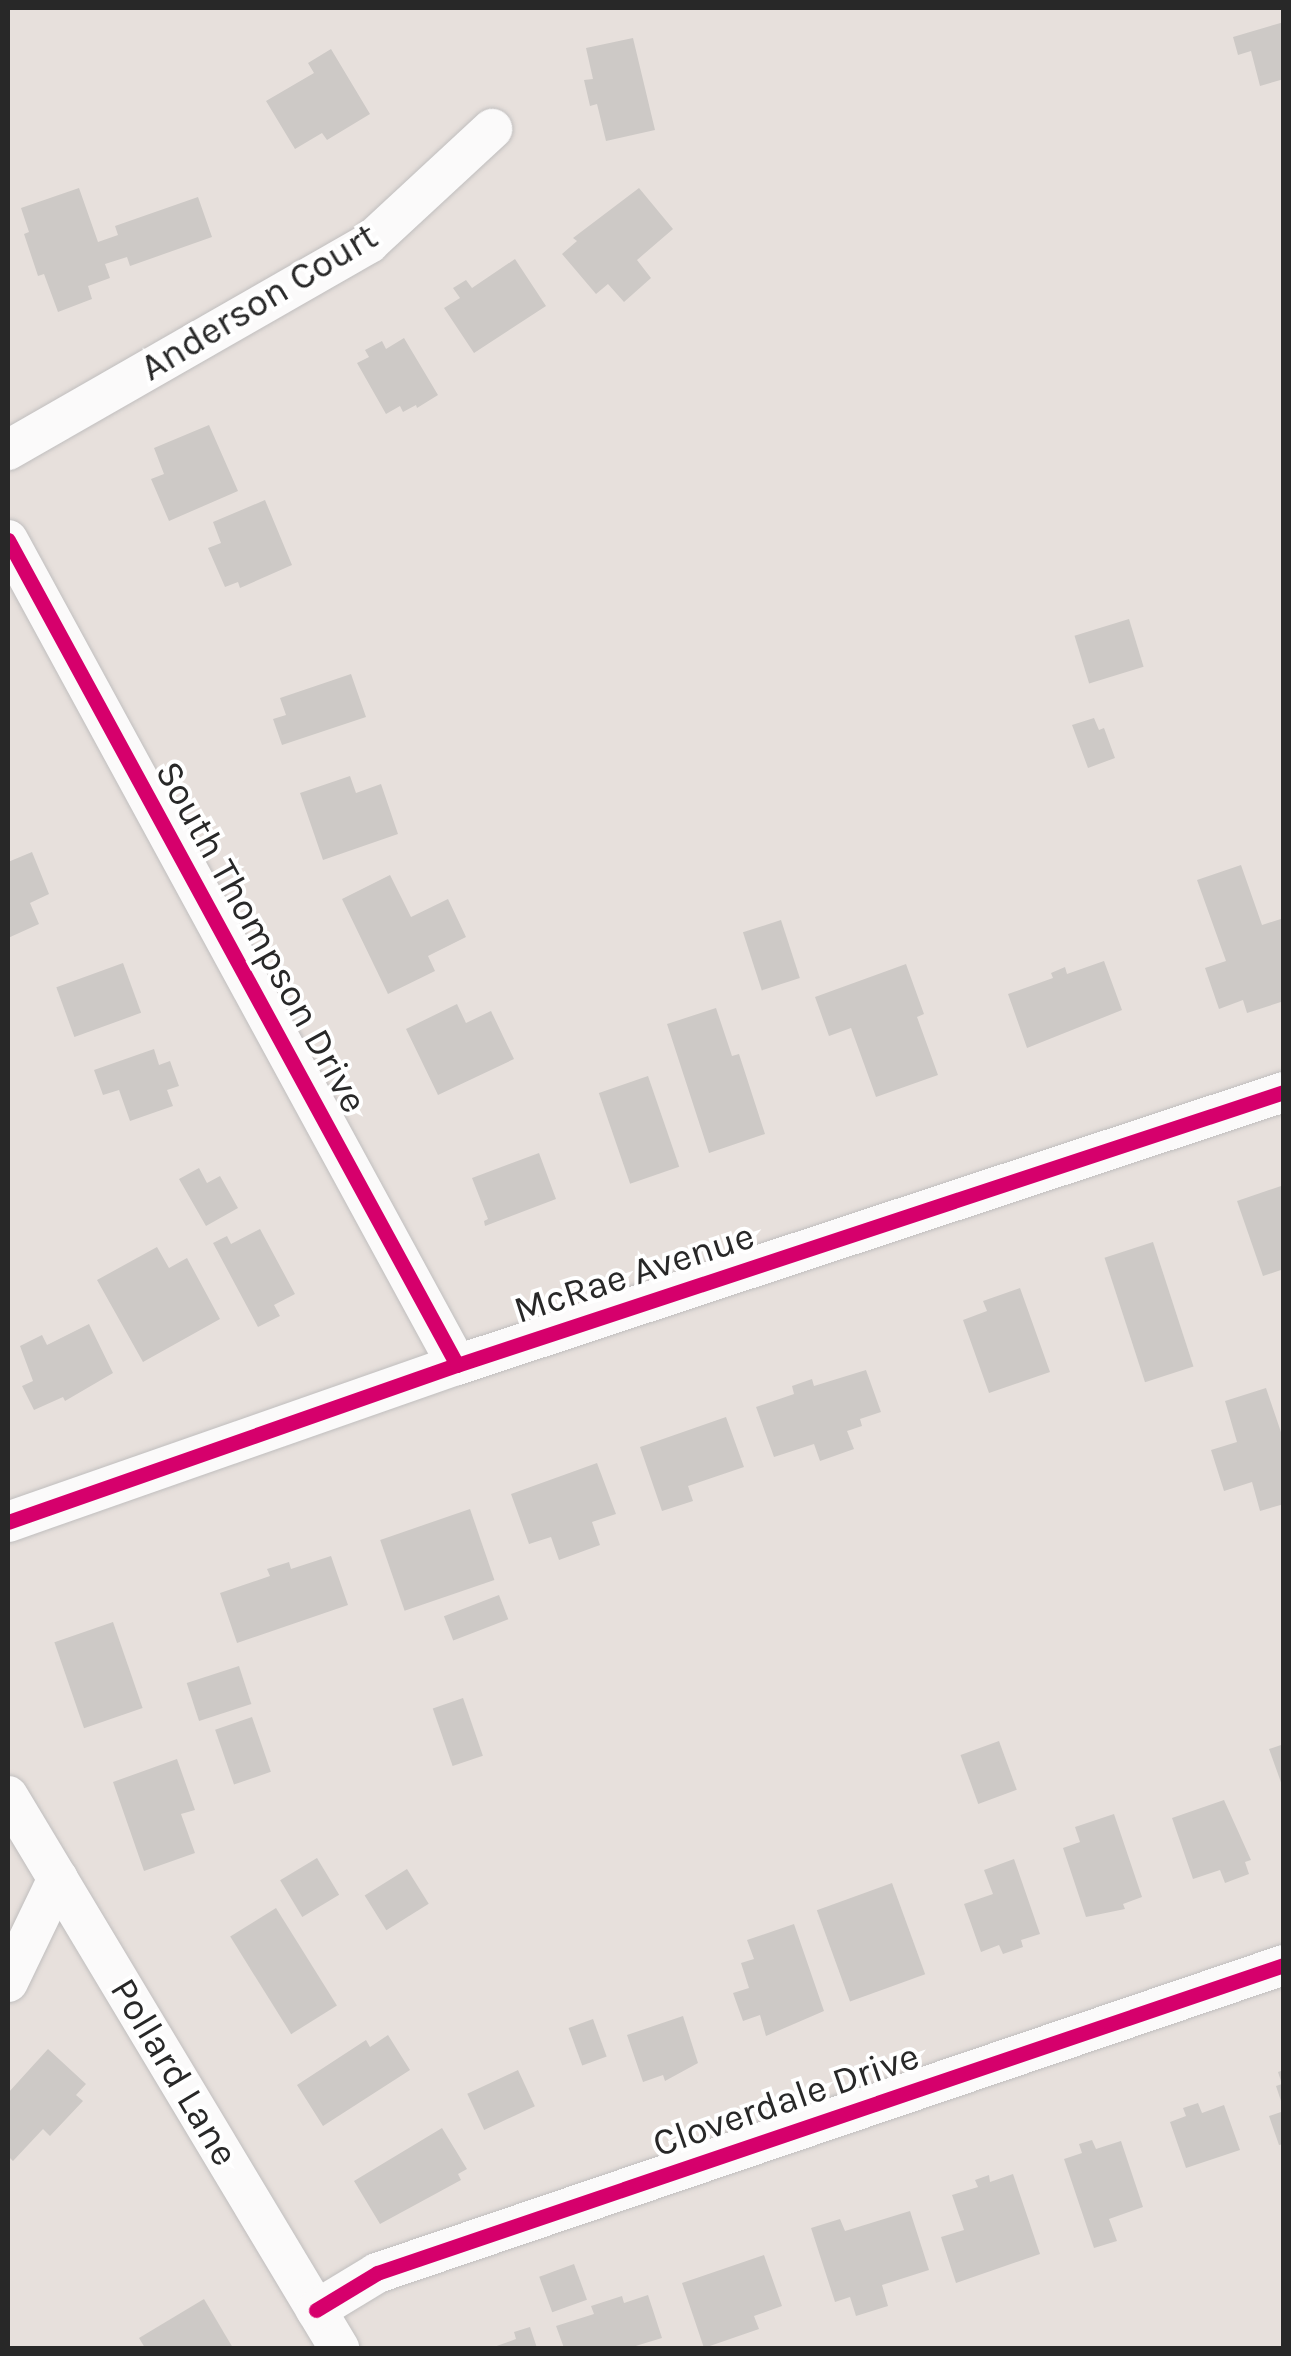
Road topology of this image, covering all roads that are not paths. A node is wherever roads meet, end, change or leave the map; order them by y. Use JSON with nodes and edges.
{"nodes":[{"id":1,"x":492,"y":129,"type":"dead end"},
{"id":2,"x":8,"y":450,"type":"edge"},
{"id":3,"x":8,"y":540,"type":"edge"},
{"id":4,"x":1284,"y":1092,"type":"edge"},
{"id":5,"x":457,"y":1366,"type":"junction"},
{"id":6,"x":8,"y":1522,"type":"edge"},
{"id":7,"x":8,"y":1796,"type":"edge"},
{"id":8,"x":58,"y":1878,"type":"junction"},
{"id":9,"x":1284,"y":1964,"type":"edge"},
{"id":10,"x":8,"y":1982,"type":"edge"},
{"id":11,"x":316,"y":2310,"type":"junction"},
{"id":12,"x":339,"y":2348,"type":"edge"}],
"edges":[{"from":1,"to":2,"type":"street","name":"Anderson Court"},
{"from":3,"to":5,"type":"street","name":"South Thompson Drive"},
{"from":4,"to":5,"type":"street","name":"McRae Avenue"},
{"from":5,"to":6,"type":"street","name":"McRae Avenue"},
{"from":7,"to":8,"type":"street","name":"Pollard Lane"},
{"from":8,"to":10,"type":"street"},
{"from":8,"to":11,"type":"street","name":"Pollard Lane"},
{"from":9,"to":11,"type":"street","name":"Cloverdale Drive"},
{"from":11,"to":12,"type":"street","name":"Pollard Lane"}]}
